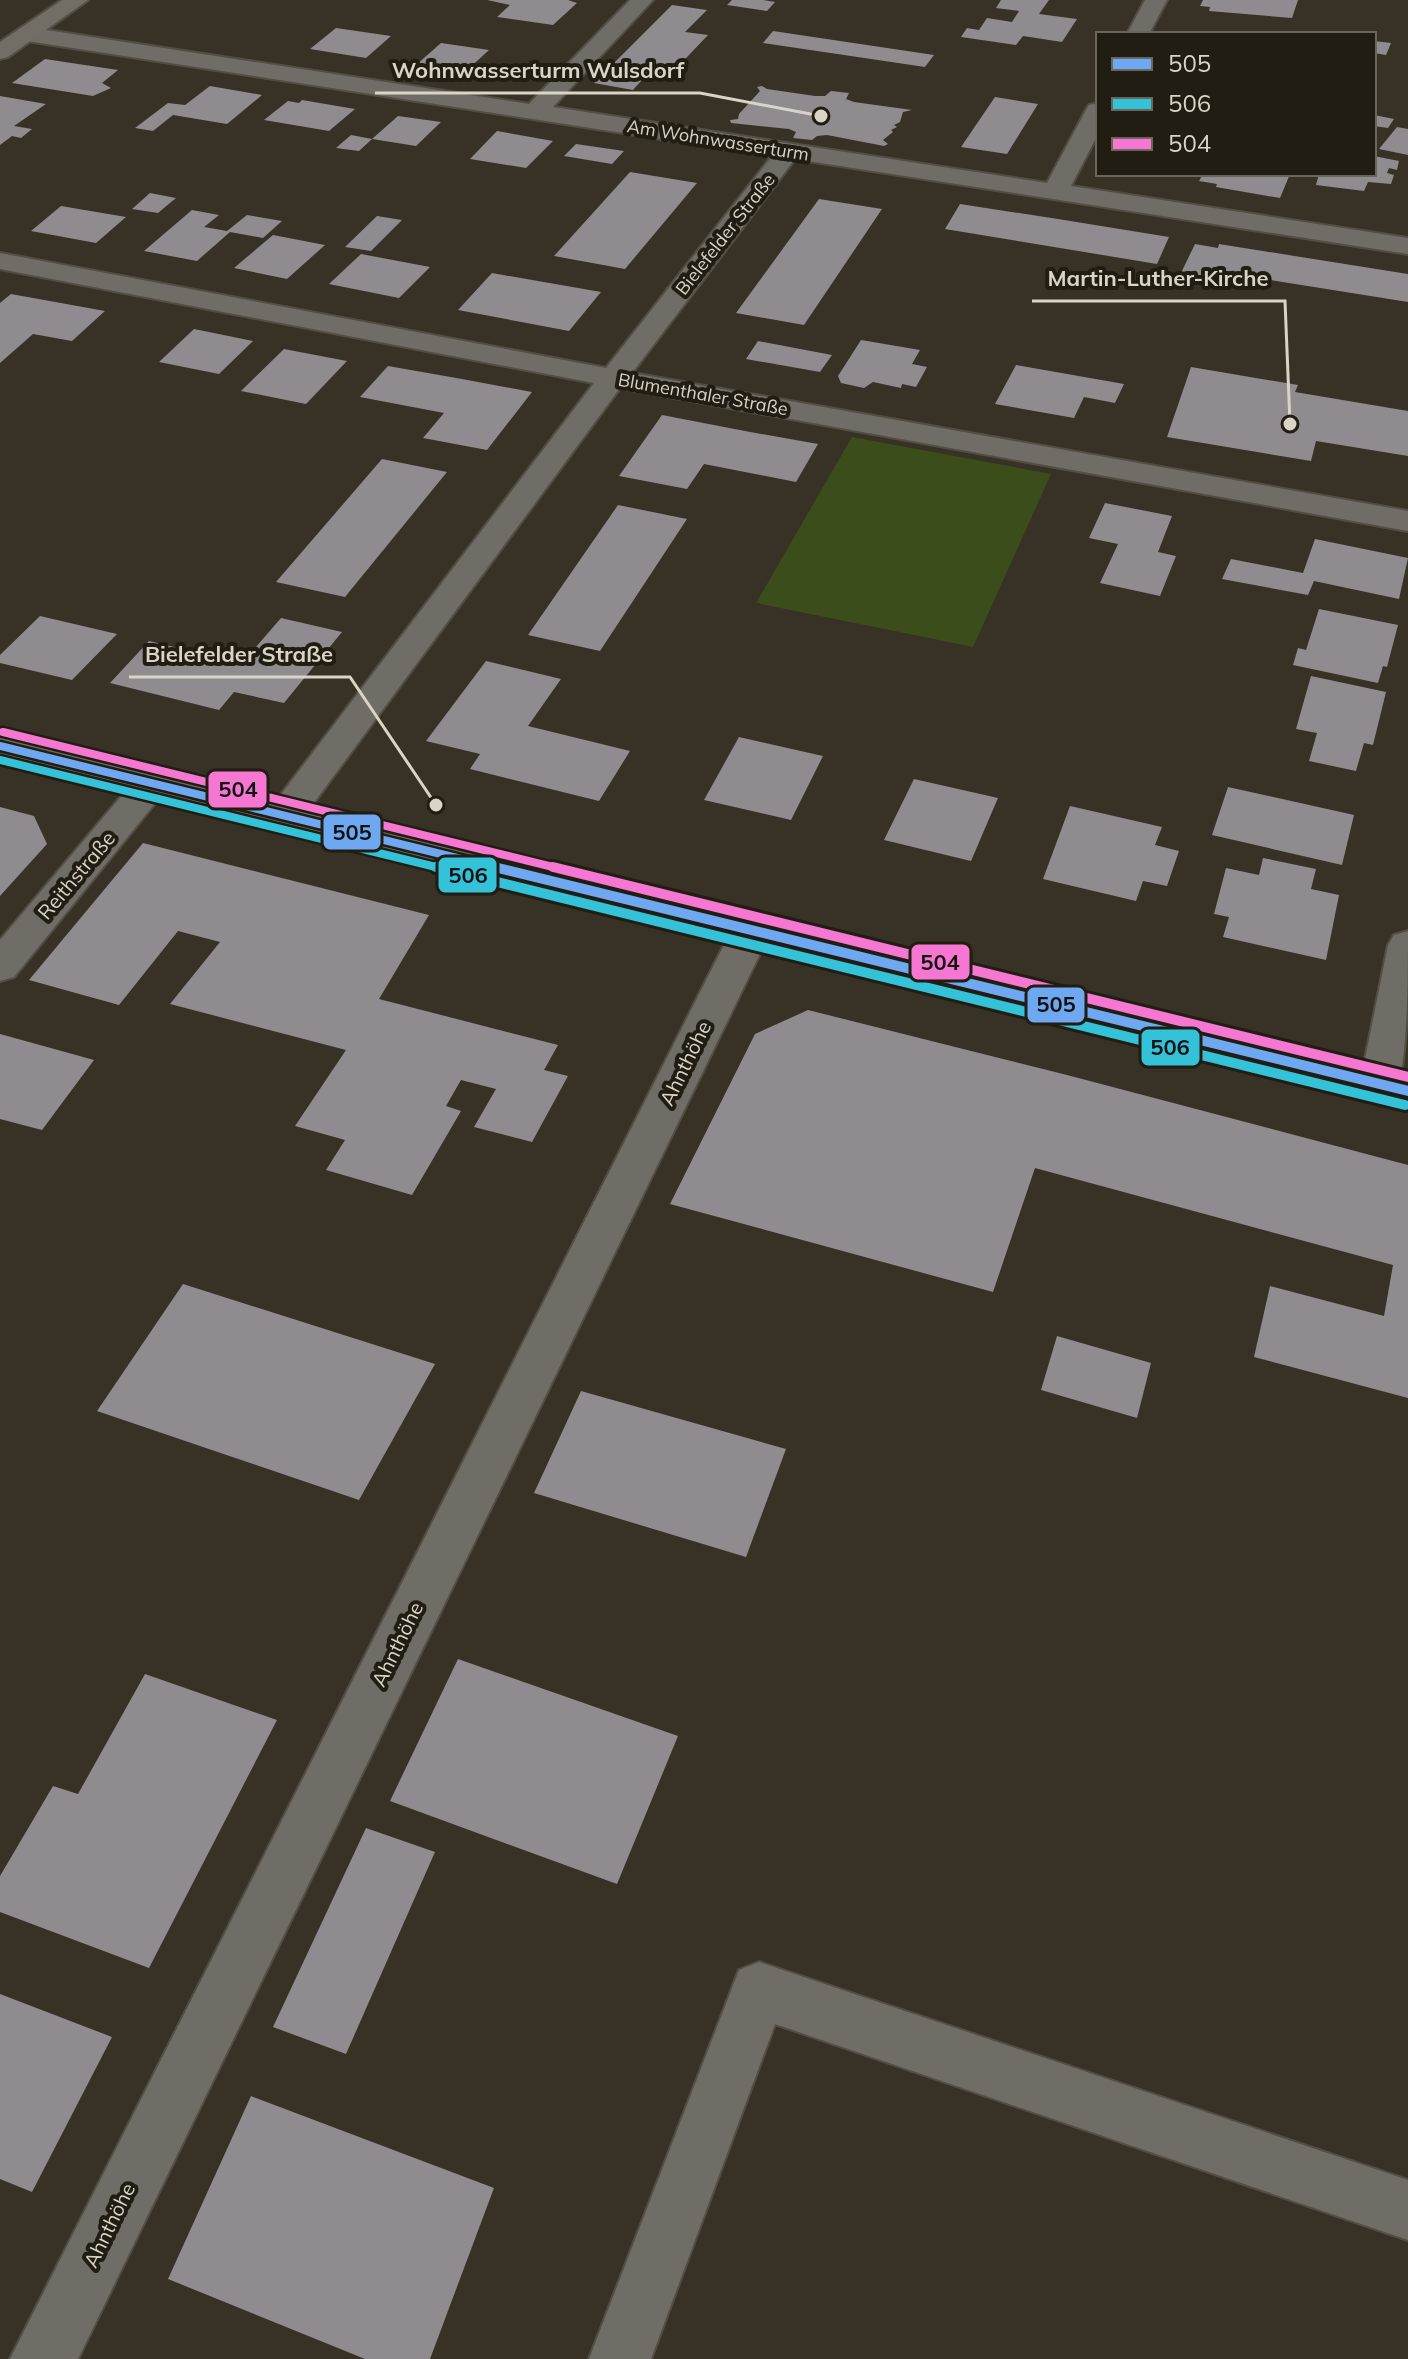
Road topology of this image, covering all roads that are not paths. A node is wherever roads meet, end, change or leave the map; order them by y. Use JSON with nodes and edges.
{"nodes":[{"id":1,"x":77,"y":0,"type":"edge"},
{"id":2,"x":642,"y":0,"type":"edge"},
{"id":3,"x":1156,"y":0,"type":"edge"},
{"id":4,"x":1139,"y":32,"type":"edge"},
{"id":5,"x":27,"y":34,"type":"junction"},
{"id":6,"x":0,"y":52,"type":"edge"},
{"id":7,"x":535,"y":112,"type":"junction"},
{"id":8,"x":1096,"y":114,"type":"edge"},
{"id":9,"x":789,"y":151,"type":"junction"},
{"id":10,"x":1055,"y":192,"type":"junction"},
{"id":11,"x":1408,"y":246,"type":"edge"},
{"id":12,"x":0,"y":261,"type":"edge"},
{"id":13,"x":613,"y":378,"type":"junction"},
{"id":14,"x":1408,"y":521,"type":"edge"},
{"id":15,"x":0,"y":746,"type":"edge"},
{"id":16,"x":152,"y":783,"type":"junction"},
{"id":17,"x":286,"y":814,"type":"junction"},
{"id":18,"x":752,"y":929,"type":"junction"},
{"id":19,"x":1408,"y":945,"type":"edge"},
{"id":20,"x":0,"y":967,"type":"edge"},
{"id":21,"x":1394,"y":1087,"type":"edge"},
{"id":22,"x":1408,"y":2210,"type":"edge"},
{"id":23,"x":43,"y":2359,"type":"edge"},
{"id":24,"x":620,"y":2359,"type":"edge"}],
"edges":[{"from":1,"to":5,"type":"street"},
{"from":2,"to":7,"type":"street"},
{"from":3,"to":4,"type":"street"},
{"from":5,"to":6,"type":"street"},
{"from":5,"to":7,"type":"street","name":"Am Wohnwasserturm"},
{"from":7,"to":9,"type":"street","name":"Am Wohnwasserturm"},
{"from":8,"to":10,"type":"street"},
{"from":9,"to":10,"type":"street","name":"Am Wohnwasserturm"},
{"from":9,"to":13,"type":"street","name":"Bielefelder Straße"},
{"from":10,"to":11,"type":"street","name":"Am Wohnwasserturm"},
{"from":12,"to":13,"type":"street","name":"Blumenthaler Straße"},
{"from":13,"to":14,"type":"street","name":"Blumenthaler Straße"},
{"from":13,"to":17,"type":"street","name":"Bielefelder Straße"},
{"from":15,"to":16,"type":"main road"},
{"from":16,"to":17,"type":"main road"},
{"from":16,"to":20,"type":"street","name":"Reithstraße"},
{"from":17,"to":18,"type":"main road"},
{"from":18,"to":21,"type":"main road"},
{"from":18,"to":23,"type":"street","name":"Ahnthöhe"},
{"from":19,"to":21,"type":"street"},
{"from":22,"to":24,"type":"lane"}]}
